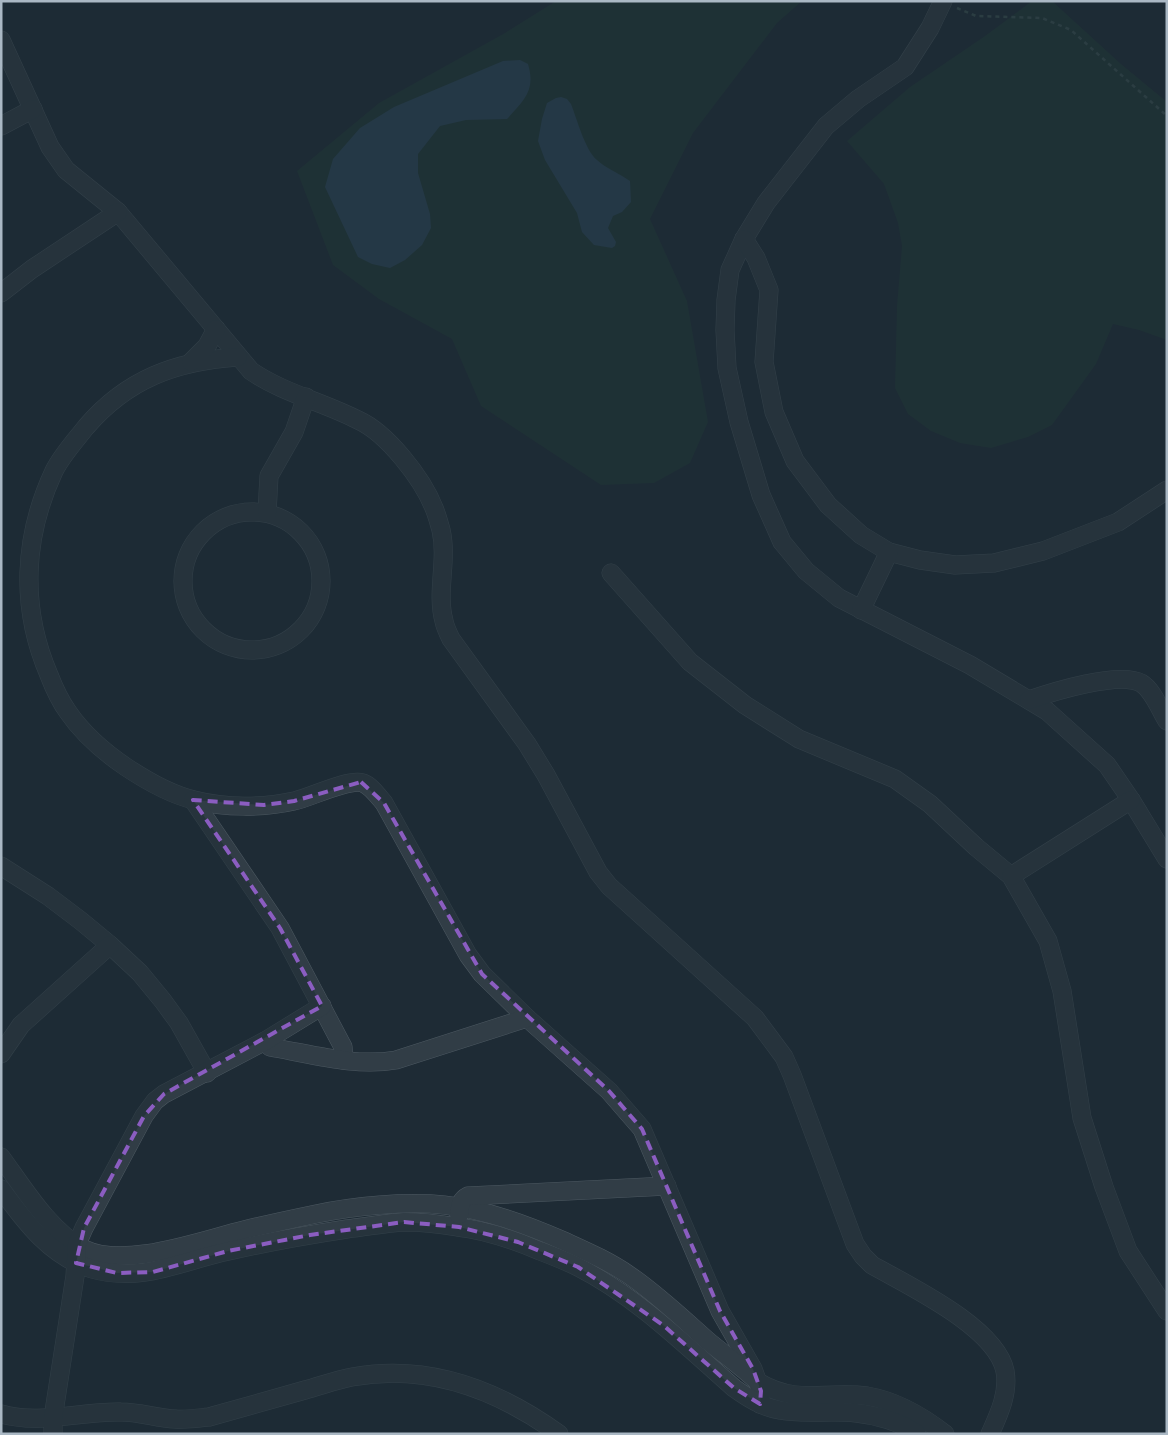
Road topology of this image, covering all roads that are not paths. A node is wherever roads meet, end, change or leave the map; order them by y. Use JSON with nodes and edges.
{"nodes":[{"id":1,"x":943,"y":2,"type":"edge"},
{"id":2,"x":1,"y":40,"type":"edge"},
{"id":3,"x":33,"y":109,"type":"junction"},
{"id":4,"x":1,"y":126,"type":"edge"},
{"id":5,"x":118,"y":212,"type":"junction"},
{"id":6,"x":744,"y":239,"type":"junction"},
{"id":7,"x":1,"y":293,"type":"edge"},
{"id":8,"x":216,"y":329,"type":"junction"},
{"id":9,"x":238,"y":357,"type":"junction"},
{"id":10,"x":191,"y":362,"type":"junction"},
{"id":11,"x":306,"y":397,"type":"junction"},
{"id":12,"x":1167,"y":490,"type":"edge"},
{"id":13,"x":267,"y":513,"type":"junction"},
{"id":14,"x":889,"y":552,"type":"junction"},
{"id":15,"x":611,"y":573,"type":"dead end"},
{"id":16,"x":861,"y":610,"type":"junction"},
{"id":17,"x":1029,"y":700,"type":"junction"},
{"id":18,"x":1167,"y":722,"type":"edge"},
{"id":19,"x":193,"y":800,"type":"junction"},
{"id":20,"x":1131,"y":800,"type":"junction"},
{"id":21,"x":1167,"y":859,"type":"edge"},
{"id":22,"x":1,"y":866,"type":"edge"},
{"id":23,"x":1011,"y":876,"type":"junction"},
{"id":24,"x":110,"y":945,"type":"junction"},
{"id":25,"x":322,"y":1006,"type":"junction"},
{"id":26,"x":527,"y":1018,"type":"junction"},
{"id":27,"x":265,"y":1041,"type":"junction"},
{"id":28,"x":1,"y":1054,"type":"edge"},
{"id":29,"x":344,"y":1060,"type":"junction"},
{"id":30,"x":207,"y":1073,"type":"junction"},
{"id":31,"x":1,"y":1157,"type":"edge"},
{"id":32,"x":667,"y":1186,"type":"junction"},
{"id":33,"x":1,"y":1189,"type":"edge"},
{"id":34,"x":460,"y":1207,"type":"junction"},
{"id":35,"x":459,"y":1227,"type":"junction"},
{"id":36,"x":77,"y":1244,"type":"junction"},
{"id":37,"x":76,"y":1263,"type":"junction"},
{"id":38,"x":1167,"y":1312,"type":"edge"},
{"id":39,"x":758,"y":1382,"type":"junction"},
{"id":40,"x":760,"y":1404,"type":"junction"},
{"id":41,"x":1,"y":1414,"type":"edge"},
{"id":42,"x":53,"y":1426,"type":"edge"},
{"id":43,"x":559,"y":1434,"type":"edge"},
{"id":44,"x":918,"y":1434,"type":"edge"},
{"id":45,"x":946,"y":1434,"type":"edge"},
{"id":46,"x":990,"y":1434,"type":"edge"}],
"edges":[{"from":1,"to":6,"type":"street"},
{"from":2,"to":3,"type":"street"},
{"from":3,"to":4,"type":"street"},
{"from":3,"to":5,"type":"street"},
{"from":5,"to":7,"type":"street"},
{"from":5,"to":8,"type":"street"},
{"from":6,"to":14,"type":"street"},
{"from":6,"to":16,"type":"street"},
{"from":8,"to":9,"type":"street"},
{"from":8,"to":10,"type":"street"},
{"from":9,"to":10,"type":"street"},
{"from":9,"to":11,"type":"street"},
{"from":10,"to":19,"type":"street"},
{"from":11,"to":13,"type":"street"},
{"from":11,"to":46,"type":"street"},
{"from":12,"to":14,"type":"street"},
{"from":13,"to":13,"type":"street"},
{"from":14,"to":16,"type":"street"},
{"from":15,"to":23,"type":"street"},
{"from":16,"to":17,"type":"street"},
{"from":17,"to":18,"type":"street"},
{"from":17,"to":20,"type":"street"},
{"from":19,"to":25,"type":"street"},
{"from":19,"to":26,"type":"street"},
{"from":20,"to":21,"type":"street"},
{"from":20,"to":23,"type":"street"},
{"from":22,"to":24,"type":"street"},
{"from":23,"to":38,"type":"street"},
{"from":24,"to":28,"type":"street"},
{"from":24,"to":30,"type":"street"},
{"from":25,"to":27,"type":"street"},
{"from":25,"to":29,"type":"street"},
{"from":26,"to":29,"type":"street"},
{"from":26,"to":32,"type":"street"},
{"from":27,"to":29,"type":"street"},
{"from":27,"to":30,"type":"street"},
{"from":30,"to":36,"type":"street"},
{"from":31,"to":36,"type":"street"},
{"from":32,"to":34,"type":"street"},
{"from":32,"to":39,"type":"street"},
{"from":33,"to":37,"type":"street"},
{"from":34,"to":35,"type":"street"},
{"from":34,"to":36,"type":"street"},
{"from":34,"to":39,"type":"street"},
{"from":35,"to":37,"type":"street"},
{"from":35,"to":40,"type":"street"},
{"from":36,"to":37,"type":"street"},
{"from":37,"to":42,"type":"street"},
{"from":39,"to":40,"type":"street"},
{"from":39,"to":45,"type":"street"},
{"from":40,"to":44,"type":"street"},
{"from":41,"to":42,"type":"street"},
{"from":42,"to":43,"type":"street"}]}
